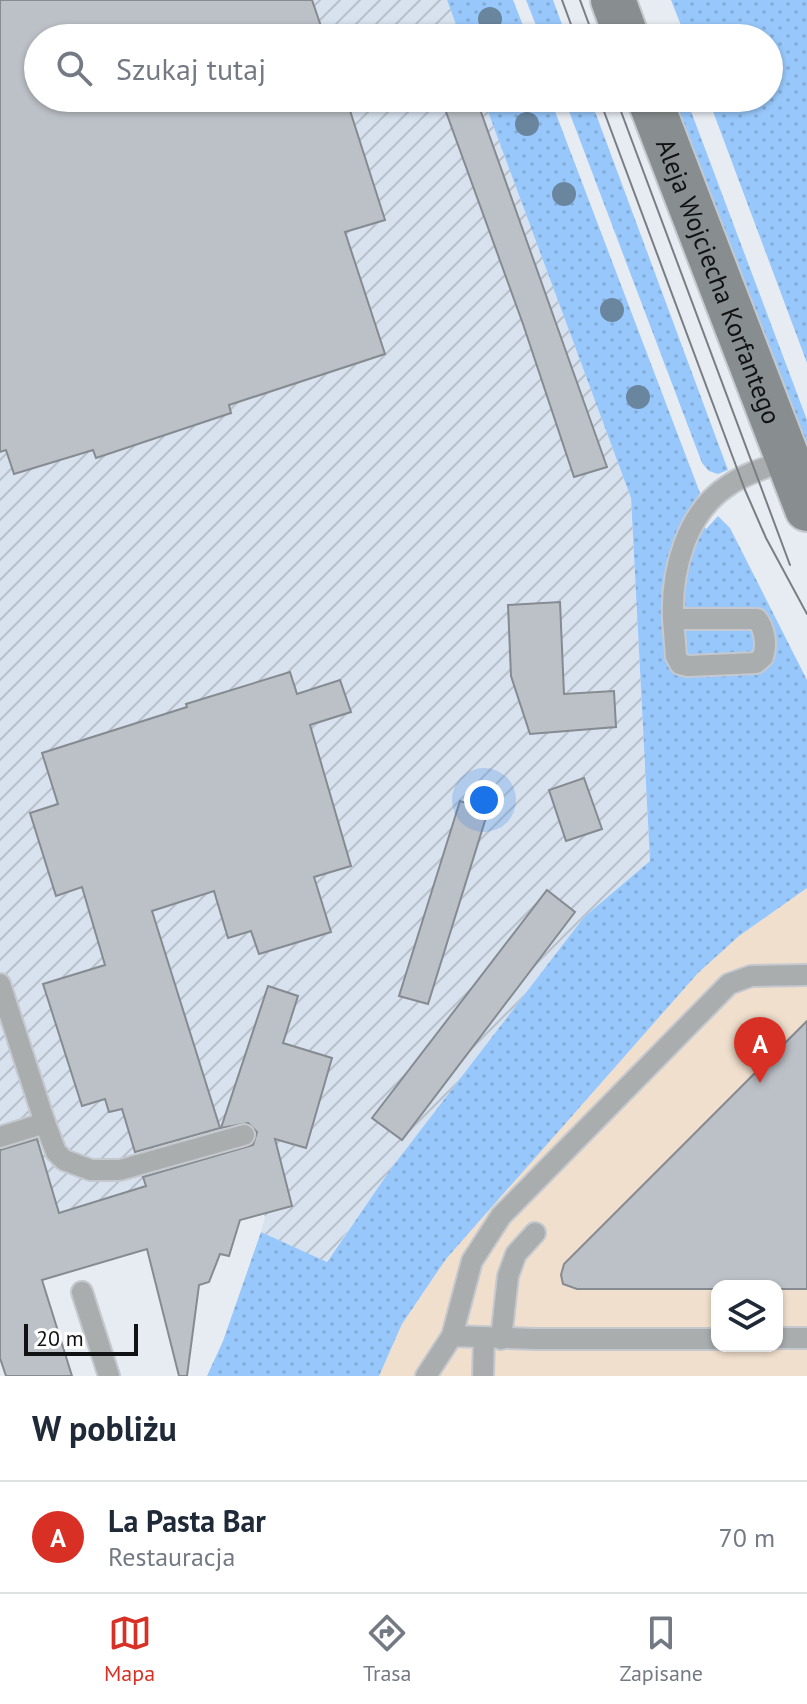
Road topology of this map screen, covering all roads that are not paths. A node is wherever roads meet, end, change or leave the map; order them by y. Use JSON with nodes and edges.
{"nodes":[{"id":1,"x":613,"y":0,"type":"edge"},
{"id":2,"x":622,"y":24,"type":"edge"},
{"id":3,"x":654,"y":112,"type":"edge"},
{"id":4,"x":787,"y":460,"type":"junction"},
{"id":5,"x":807,"y":509,"type":"edge"},
{"id":6,"x":673,"y":619,"type":"junction"},
{"id":7,"x":807,"y":975,"type":"edge"},
{"id":8,"x":0,"y":984,"type":"edge"},
{"id":9,"x":45,"y":1123,"type":"junction"},
{"id":10,"x":244,"y":1135,"type":"dead end"},
{"id":11,"x":0,"y":1137,"type":"edge"},
{"id":12,"x":535,"y":1233,"type":"dead end"},
{"id":13,"x":82,"y":1292,"type":"dead end"},
{"id":14,"x":452,"y":1336,"type":"junction"},
{"id":15,"x":492,"y":1338,"type":"junction"},
{"id":16,"x":783,"y":1338,"type":"edge"},
{"id":17,"x":807,"y":1338,"type":"edge"},
{"id":18,"x":711,"y":1339,"type":"edge"},
{"id":19,"x":109,"y":1376,"type":"edge"},
{"id":20,"x":426,"y":1376,"type":"edge"},
{"id":21,"x":483,"y":1376,"type":"edge"}],
"edges":[{"from":1,"to":2,"type":"main road"},
{"from":3,"to":4,"type":"main road","name":"Aleja Wojciecha Korfantego"},
{"from":4,"to":5,"type":"main road","name":"Aleja Wojciecha Korfantego"},
{"from":4,"to":6,"type":"lane"},
{"from":6,"to":6,"type":"lane"},
{"from":7,"to":14,"type":"lane"},
{"from":8,"to":9,"type":"lane"},
{"from":9,"to":10,"type":"lane"},
{"from":9,"to":11,"type":"lane"},
{"from":12,"to":15,"type":"lane"},
{"from":13,"to":19,"type":"lane"},
{"from":14,"to":15,"type":"lane"},
{"from":14,"to":20,"type":"lane"},
{"from":15,"to":18,"type":"lane"},
{"from":15,"to":21,"type":"lane"},
{"from":16,"to":17,"type":"lane"}]}
